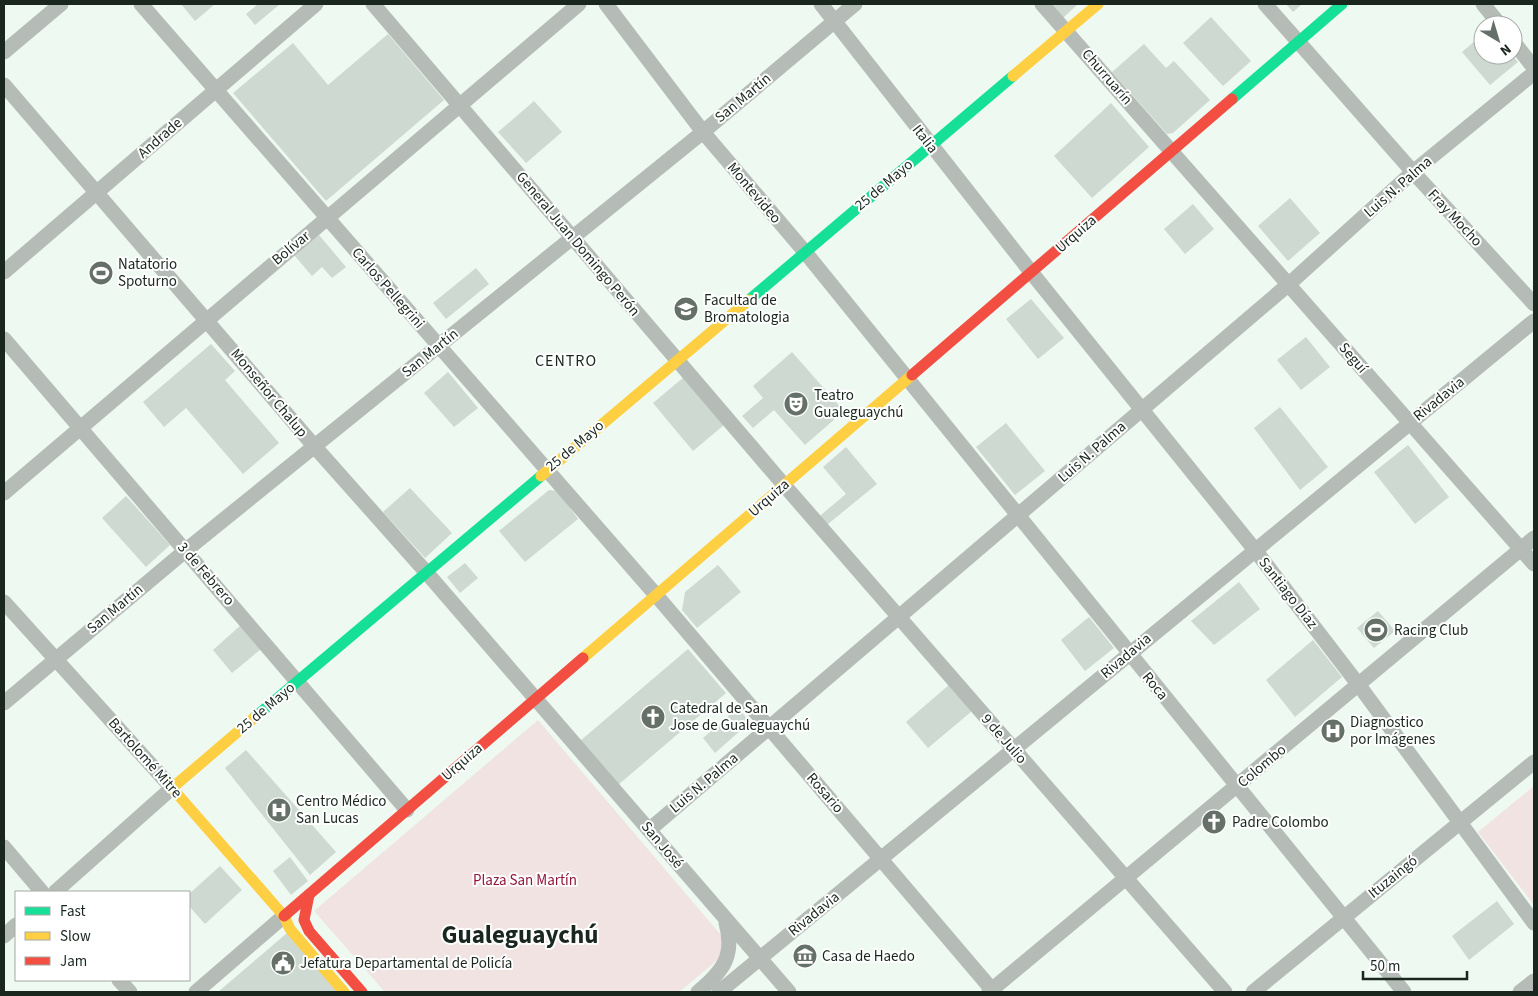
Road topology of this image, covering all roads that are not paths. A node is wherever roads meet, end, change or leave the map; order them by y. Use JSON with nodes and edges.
{"nodes":[{"id":1,"x":61,"y":4,"type":"edge"},
{"id":2,"x":141,"y":4,"type":"edge"},
{"id":3,"x":316,"y":4,"type":"edge"},
{"id":4,"x":373,"y":4,"type":"edge"},
{"id":5,"x":579,"y":4,"type":"edge"},
{"id":6,"x":606,"y":4,"type":"edge"},
{"id":7,"x":821,"y":4,"type":"edge"},
{"id":8,"x":855,"y":4,"type":"edge"},
{"id":9,"x":1042,"y":4,"type":"edge"},
{"id":10,"x":1098,"y":4,"type":"edge"},
{"id":11,"x":1265,"y":4,"type":"edge"},
{"id":12,"x":1342,"y":4,"type":"edge"},
{"id":13,"x":1483,"y":4,"type":"edge"},
{"id":14,"x":1492,"y":15,"type":"edge"},
{"id":15,"x":834,"y":21,"type":"junction"},
{"id":16,"x":1066,"y":31,"type":"junction"},
{"id":17,"x":1297,"y":41,"type":"junction"},
{"id":18,"x":4,"y":52,"type":"edge"},
{"id":19,"x":1523,"y":54,"type":"edge"},
{"id":20,"x":1534,"y":68,"type":"edge"},
{"id":21,"x":1534,"y":73,"type":"edge"},
{"id":22,"x":4,"y":86,"type":"edge"},
{"id":23,"x":215,"y":90,"type":"junction"},
{"id":24,"x":459,"y":105,"type":"junction"},
{"id":25,"x":703,"y":132,"type":"junction"},
{"id":26,"x":930,"y":145,"type":"junction"},
{"id":27,"x":1172,"y":151,"type":"junction"},
{"id":28,"x":1413,"y":172,"type":"junction"},
{"id":29,"x":97,"y":192,"type":"junction"},
{"id":30,"x":327,"y":218,"type":"junction"},
{"id":31,"x":572,"y":237,"type":"junction"},
{"id":32,"x":805,"y":252,"type":"junction"},
{"id":33,"x":4,"y":272,"type":"edge"},
{"id":34,"x":1031,"y":272,"type":"junction"},
{"id":35,"x":1289,"y":284,"type":"junction"},
{"id":36,"x":1534,"y":304,"type":"edge"},
{"id":37,"x":207,"y":320,"type":"junction"},
{"id":38,"x":1534,"y":321,"type":"edge"},
{"id":39,"x":4,"y":339,"type":"edge"},
{"id":40,"x":438,"y":346,"type":"junction"},
{"id":41,"x":677,"y":360,"type":"junction"},
{"id":42,"x":906,"y":379,"type":"junction"},
{"id":43,"x":1141,"y":410,"type":"junction"},
{"id":44,"x":1410,"y":423,"type":"junction"},
{"id":45,"x":80,"y":428,"type":"junction"},
{"id":46,"x":315,"y":448,"type":"junction"},
{"id":47,"x":547,"y":470,"type":"junction"},
{"id":48,"x":784,"y":485,"type":"junction"},
{"id":49,"x":4,"y":493,"type":"edge"},
{"id":50,"x":1017,"y":516,"type":"junction"},
{"id":51,"x":1534,"y":538,"type":"edge"},
{"id":52,"x":1521,"y":549,"type":"junction"},
{"id":53,"x":185,"y":550,"type":"junction"},
{"id":54,"x":1255,"y":550,"type":"junction"},
{"id":55,"x":1534,"y":564,"type":"edge"},
{"id":56,"x":426,"y":572,"type":"junction"},
{"id":57,"x":656,"y":595,"type":"junction"},
{"id":58,"x":4,"y":602,"type":"edge"},
{"id":59,"x":898,"y":617,"type":"junction"},
{"id":60,"x":1129,"y":654,"type":"junction"},
{"id":61,"x":56,"y":658,"type":"junction"},
{"id":62,"x":297,"y":681,"type":"junction"},
{"id":63,"x":1358,"y":684,"type":"junction"},
{"id":64,"x":536,"y":698,"type":"junction"},
{"id":65,"x":4,"y":702,"type":"edge"},
{"id":66,"x":769,"y":727,"type":"junction"},
{"id":67,"x":1014,"y":749,"type":"junction"},
{"id":68,"x":1534,"y":762,"type":"edge"},
{"id":69,"x":1237,"y":787,"type":"junction"},
{"id":70,"x":172,"y":788,"type":"junction"},
{"id":71,"x":407,"y":810,"type":"junction"},
{"id":72,"x":1461,"y":822,"type":"junction"},
{"id":73,"x":649,"y":830,"type":"junction"},
{"id":74,"x":4,"y":847,"type":"edge"},
{"id":75,"x":881,"y":858,"type":"junction"},
{"id":76,"x":1126,"y":878,"type":"junction"},
{"id":77,"x":41,"y":891,"type":"edge"},
{"id":78,"x":56,"y":891,"type":"edge"},
{"id":79,"x":309,"y":894,"type":"junction"},
{"id":80,"x":284,"y":916,"type":"junction"},
{"id":81,"x":1344,"y":918,"type":"junction"},
{"id":82,"x":726,"y":921,"type":"junction"},
{"id":83,"x":1534,"y":923,"type":"edge"},
{"id":84,"x":15,"y":926,"type":"edge"},
{"id":85,"x":4,"y":936,"type":"edge"},
{"id":86,"x":760,"y":958,"type":"junction"},
{"id":87,"x":120,"y":981,"type":"edge"},
{"id":88,"x":1534,"y":981,"type":"edge"},
{"id":89,"x":992,"y":991,"type":"edge"},
{"id":90,"x":130,"y":992,"type":"edge"},
{"id":91,"x":196,"y":992,"type":"edge"},
{"id":92,"x":344,"y":992,"type":"edge"},
{"id":93,"x":362,"y":992,"type":"edge"},
{"id":94,"x":698,"y":992,"type":"edge"},
{"id":95,"x":719,"y":992,"type":"edge"},
{"id":96,"x":789,"y":992,"type":"edge"},
{"id":97,"x":1225,"y":992,"type":"edge"},
{"id":98,"x":1253,"y":992,"type":"edge"},
{"id":99,"x":1404,"y":992,"type":"edge"},
{"id":100,"x":1520,"y":992,"type":"edge"}],
"edges":[{"from":1,"to":18,"type":"street"},
{"from":2,"to":23,"type":"street","name":"Carlos Pellegrini"},
{"from":3,"to":23,"type":"street","name":"Andrade"},
{"from":4,"to":24,"type":"street","name":"General Juan Domingo Perón"},
{"from":5,"to":24,"type":"street","name":"Bolívar"},
{"from":6,"to":25,"type":"street","name":"Montevideo"},
{"from":7,"to":15,"type":"street","name":"Italia"},
{"from":8,"to":15,"type":"street","name":"San Martín"},
{"from":9,"to":16,"type":"street","name":"Churruarín"},
{"from":10,"to":16,"type":"street","name":"25 de Mayo"},
{"from":11,"to":17,"type":"street","name":"Fray Mocho"},
{"from":12,"to":17,"type":"street","name":"Urquiza"},
{"from":13,"to":14,"type":"street"},
{"from":15,"to":25,"type":"street","name":"San Martín"},
{"from":15,"to":26,"type":"street","name":"Italia"},
{"from":16,"to":26,"type":"street","name":"25 de Mayo"},
{"from":16,"to":27,"type":"street","name":"Churruarín"},
{"from":17,"to":27,"type":"street","name":"Urquiza"},
{"from":17,"to":28,"type":"street","name":"Fray Mocho"},
{"from":19,"to":20,"type":"street"},
{"from":21,"to":28,"type":"street","name":"Luis N. Palma"},
{"from":22,"to":29,"type":"street","name":"Monseñor Chalup"},
{"from":23,"to":29,"type":"street","name":"Andrade"},
{"from":23,"to":30,"type":"street","name":"Carlos Pellegrini"},
{"from":24,"to":30,"type":"street","name":"Bolívar"},
{"from":24,"to":31,"type":"street","name":"General Juan Domingo Perón"},
{"from":25,"to":31,"type":"street","name":"San Martín"},
{"from":25,"to":32,"type":"street","name":"Montevideo"},
{"from":26,"to":32,"type":"street","name":"25 de Mayo"},
{"from":26,"to":34,"type":"street","name":"Italia"},
{"from":27,"to":34,"type":"street","name":"Urquiza"},
{"from":27,"to":35,"type":"street","name":"Seguí"},
{"from":28,"to":35,"type":"street","name":"Luis N. Palma"},
{"from":28,"to":36,"type":"street","name":"Fray Mocho"},
{"from":29,"to":33,"type":"street","name":"Andrade"},
{"from":29,"to":37,"type":"street","name":"Monseñor Chalup"},
{"from":30,"to":37,"type":"street","name":"Bolívar"},
{"from":30,"to":40,"type":"street","name":"Carlos Pellegrini"},
{"from":31,"to":40,"type":"street","name":"San Martín"},
{"from":31,"to":41,"type":"street","name":"General Juan Domingo Perón"},
{"from":32,"to":41,"type":"street","name":"25 de Mayo"},
{"from":32,"to":42,"type":"street","name":"Montevideo"},
{"from":34,"to":42,"type":"street","name":"Urquiza"},
{"from":34,"to":43,"type":"street","name":"Santiago Díaz"},
{"from":35,"to":43,"type":"street","name":"Luis N. Palma"},
{"from":35,"to":44,"type":"street","name":"Seguí"},
{"from":37,"to":45,"type":"street","name":"Bolívar"},
{"from":37,"to":46,"type":"street","name":"Monseñor Chalup"},
{"from":38,"to":44,"type":"street","name":"Rivadavia"},
{"from":39,"to":45,"type":"street","name":"3 de Febrero"},
{"from":40,"to":46,"type":"street","name":"San Martín"},
{"from":40,"to":47,"type":"street","name":"Carlos Pellegrini"},
{"from":41,"to":47,"type":"street","name":"25 de Mayo"},
{"from":41,"to":48,"type":"street","name":"General Juan Domingo Perón"},
{"from":42,"to":48,"type":"street","name":"Urquiza"},
{"from":42,"to":50,"type":"street","name":"Roca"},
{"from":43,"to":50,"type":"street","name":"Luis N. Palma"},
{"from":43,"to":54,"type":"street","name":"Santiago Díaz"},
{"from":44,"to":52,"type":"street","name":"Seguí"},
{"from":44,"to":54,"type":"street","name":"Rivadavia"},
{"from":45,"to":49,"type":"street","name":"Bolívar"},
{"from":45,"to":53,"type":"street","name":"3 de Febrero"},
{"from":46,"to":53,"type":"street","name":"San Martín"},
{"from":46,"to":56,"type":"street","name":"Monseñor Chalup"},
{"from":47,"to":56,"type":"street","name":"25 de Mayo"},
{"from":47,"to":57,"type":"street","name":"Carlos Pellegrini"},
{"from":48,"to":57,"type":"street","name":"Urquiza"},
{"from":48,"to":59,"type":"street","name":"9 de Julio"},
{"from":50,"to":59,"type":"street","name":"Luis N. Palma"},
{"from":50,"to":60,"type":"street","name":"Roca"},
{"from":51,"to":52,"type":"street","name":"Colombo"},
{"from":52,"to":55,"type":"street","name":"Seguí"},
{"from":52,"to":63,"type":"street","name":"Colombo"},
{"from":53,"to":61,"type":"street","name":"San Martín"},
{"from":53,"to":62,"type":"street","name":"3 de Febrero"},
{"from":54,"to":60,"type":"street","name":"Rivadavia"},
{"from":54,"to":63,"type":"street","name":"Santiago Díaz"},
{"from":56,"to":62,"type":"street","name":"25 de Mayo"},
{"from":56,"to":64,"type":"street","name":"Monseñor Chalup"},
{"from":57,"to":64,"type":"street","name":"Urquiza"},
{"from":57,"to":66,"type":"street","name":"Rosario"},
{"from":58,"to":61,"type":"street","name":"Bartolomé Mitre"},
{"from":59,"to":66,"type":"street","name":"Luis N. Palma"},
{"from":59,"to":67,"type":"street","name":"9 de Julio"},
{"from":60,"to":67,"type":"street","name":"Rivadavia"},
{"from":60,"to":69,"type":"street","name":"Roca"},
{"from":61,"to":65,"type":"street","name":"San Martín"},
{"from":61,"to":70,"type":"street","name":"Bartolomé Mitre"},
{"from":62,"to":70,"type":"street","name":"25 de Mayo"},
{"from":62,"to":71,"type":"street","name":"3 de Febrero"},
{"from":63,"to":69,"type":"street","name":"Colombo"},
{"from":63,"to":72,"type":"street","name":"Santiago Díaz"},
{"from":64,"to":71,"type":"street","name":"Urquiza"},
{"from":64,"to":73,"type":"street","name":"San José"},
{"from":66,"to":73,"type":"street","name":"Luis N. Palma"},
{"from":66,"to":75,"type":"street","name":"Rosario"},
{"from":67,"to":75,"type":"street","name":"Rivadavia"},
{"from":67,"to":76,"type":"street","name":"9 de Julio"},
{"from":68,"to":72,"type":"street","name":"Ituzaingó"},
{"from":69,"to":76,"type":"street","name":"Colombo"},
{"from":69,"to":81,"type":"street","name":"Roca"},
{"from":70,"to":78,"type":"street","name":"25 de Mayo"},
{"from":70,"to":80,"type":"street","name":"Bartolomé Mitre"},
{"from":71,"to":79,"type":"street","name":"Urquiza"},
{"from":72,"to":81,"type":"street","name":"Ituzaingó"},
{"from":72,"to":83,"type":"street","name":"Santiago Díaz"},
{"from":73,"to":82,"type":"street","name":"San José"},
{"from":74,"to":77,"type":"street"},
{"from":75,"to":86,"type":"street","name":"Rivadavia"},
{"from":75,"to":89,"type":"street","name":"Rosario"},
{"from":76,"to":89,"type":"street","name":"Colombo"},
{"from":76,"to":97,"type":"street","name":"9 de Julio"},
{"from":79,"to":80,"type":"street","name":"Urquiza"},
{"from":79,"to":93,"type":"street"},
{"from":80,"to":91,"type":"street","name":"Urquiza"},
{"from":80,"to":92,"type":"street","name":"Bartolomé Mitre"},
{"from":81,"to":98,"type":"street","name":"Ituzaingó"},
{"from":81,"to":99,"type":"street","name":"Roca"},
{"from":82,"to":86,"type":"street","name":"San José"},
{"from":82,"to":94,"type":"street"},
{"from":84,"to":85,"type":"street"},
{"from":86,"to":95,"type":"street","name":"Rivadavia"},
{"from":86,"to":96,"type":"street","name":"San José"},
{"from":87,"to":90,"type":"street"},
{"from":88,"to":100,"type":"street"}]}
